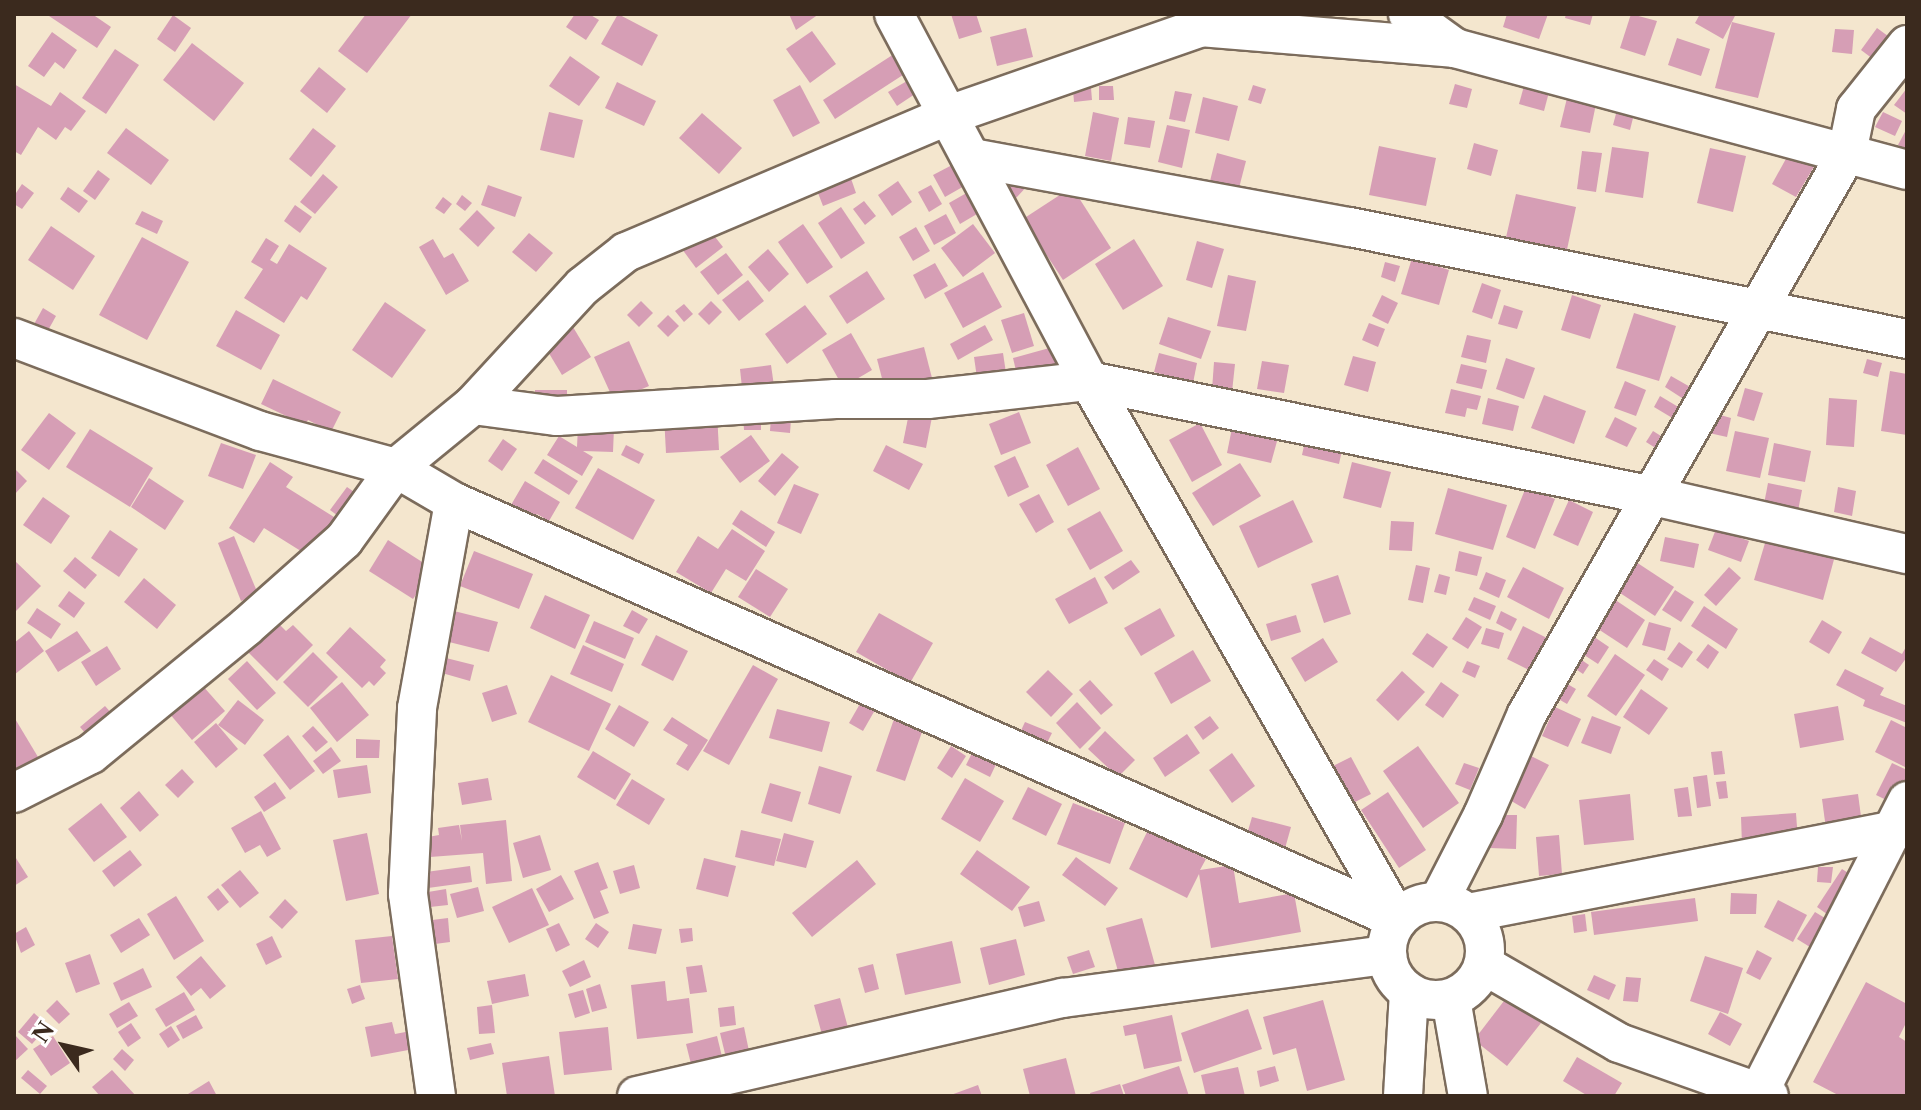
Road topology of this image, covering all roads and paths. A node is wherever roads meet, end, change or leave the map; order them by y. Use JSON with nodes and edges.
{"nodes":[{"id":1,"x":894,"y":14,"type":"edge"},
{"id":2,"x":1408,"y":14,"type":"edge"},
{"id":3,"x":1907,"y":45,"type":"edge"},
{"id":4,"x":1455,"y":48,"type":"junction"},
{"id":5,"x":949,"y":115,"type":"junction"},
{"id":6,"x":1847,"y":153,"type":"junction"},
{"id":7,"x":973,"y":158,"type":"junction"},
{"id":8,"x":1907,"y":170,"type":"edge"},
{"id":9,"x":1755,"y":311,"type":"junction"},
{"id":10,"x":14,"y":338,"type":"edge"},
{"id":11,"x":1907,"y":339,"type":"edge"},
{"id":12,"x":1089,"y":381,"type":"junction"},
{"id":13,"x":473,"y":405,"type":"junction"},
{"id":14,"x":396,"y":468,"type":"junction"},
{"id":15,"x":1653,"y":496,"type":"junction"},
{"id":16,"x":454,"y":502,"type":"junction"},
{"id":17,"x":1907,"y":554,"type":"edge"},
{"id":18,"x":14,"y":793,"type":"edge"},
{"id":19,"x":1902,"y":819,"type":"edge"},
{"id":20,"x":1454,"y":907,"type":"junction"},
{"id":21,"x":1392,"y":938,"type":"junction"},
{"id":22,"x":1484,"y":965,"type":"junction"},
{"id":23,"x":1409,"y":992,"type":"junction"},
{"id":24,"x":1451,"y":999,"type":"junction"},
{"id":25,"x":1762,"y":1094,"type":"edge"},
{"id":26,"x":436,"y":1096,"type":"edge"},
{"id":27,"x":637,"y":1096,"type":"edge"},
{"id":28,"x":1403,"y":1096,"type":"edge"},
{"id":29,"x":1468,"y":1096,"type":"edge"}],
"edges":[{"from":1,"to":5,"type":"street"},
{"from":2,"to":4,"type":"street"},
{"from":3,"to":6,"type":"street"},
{"from":4,"to":5,"type":"street"},
{"from":4,"to":6,"type":"street"},
{"from":5,"to":7,"type":"street"},
{"from":5,"to":13,"type":"street"},
{"from":6,"to":8,"type":"street"},
{"from":6,"to":9,"type":"street"},
{"from":7,"to":9,"type":"street"},
{"from":7,"to":12,"type":"street"},
{"from":9,"to":11,"type":"street"},
{"from":9,"to":15,"type":"street"},
{"from":10,"to":14,"type":"street"},
{"from":12,"to":13,"type":"street"},
{"from":12,"to":15,"type":"street"},
{"from":12,"to":21,"type":"street"},
{"from":13,"to":14,"type":"street"},
{"from":14,"to":16,"type":"street"},
{"from":14,"to":18,"type":"street"},
{"from":15,"to":17,"type":"street"},
{"from":15,"to":20,"type":"street"},
{"from":16,"to":21,"type":"street"},
{"from":16,"to":26,"type":"street"},
{"from":19,"to":20,"type":"street"},
{"from":19,"to":25,"type":"street"},
{"from":20,"to":21,"type":"street"},
{"from":20,"to":22,"type":"street"},
{"from":21,"to":23,"type":"street"},
{"from":21,"to":27,"type":"street"},
{"from":22,"to":24,"type":"street"},
{"from":22,"to":25,"type":"street"},
{"from":23,"to":24,"type":"street"},
{"from":23,"to":28,"type":"street"},
{"from":24,"to":29,"type":"street"}]}
